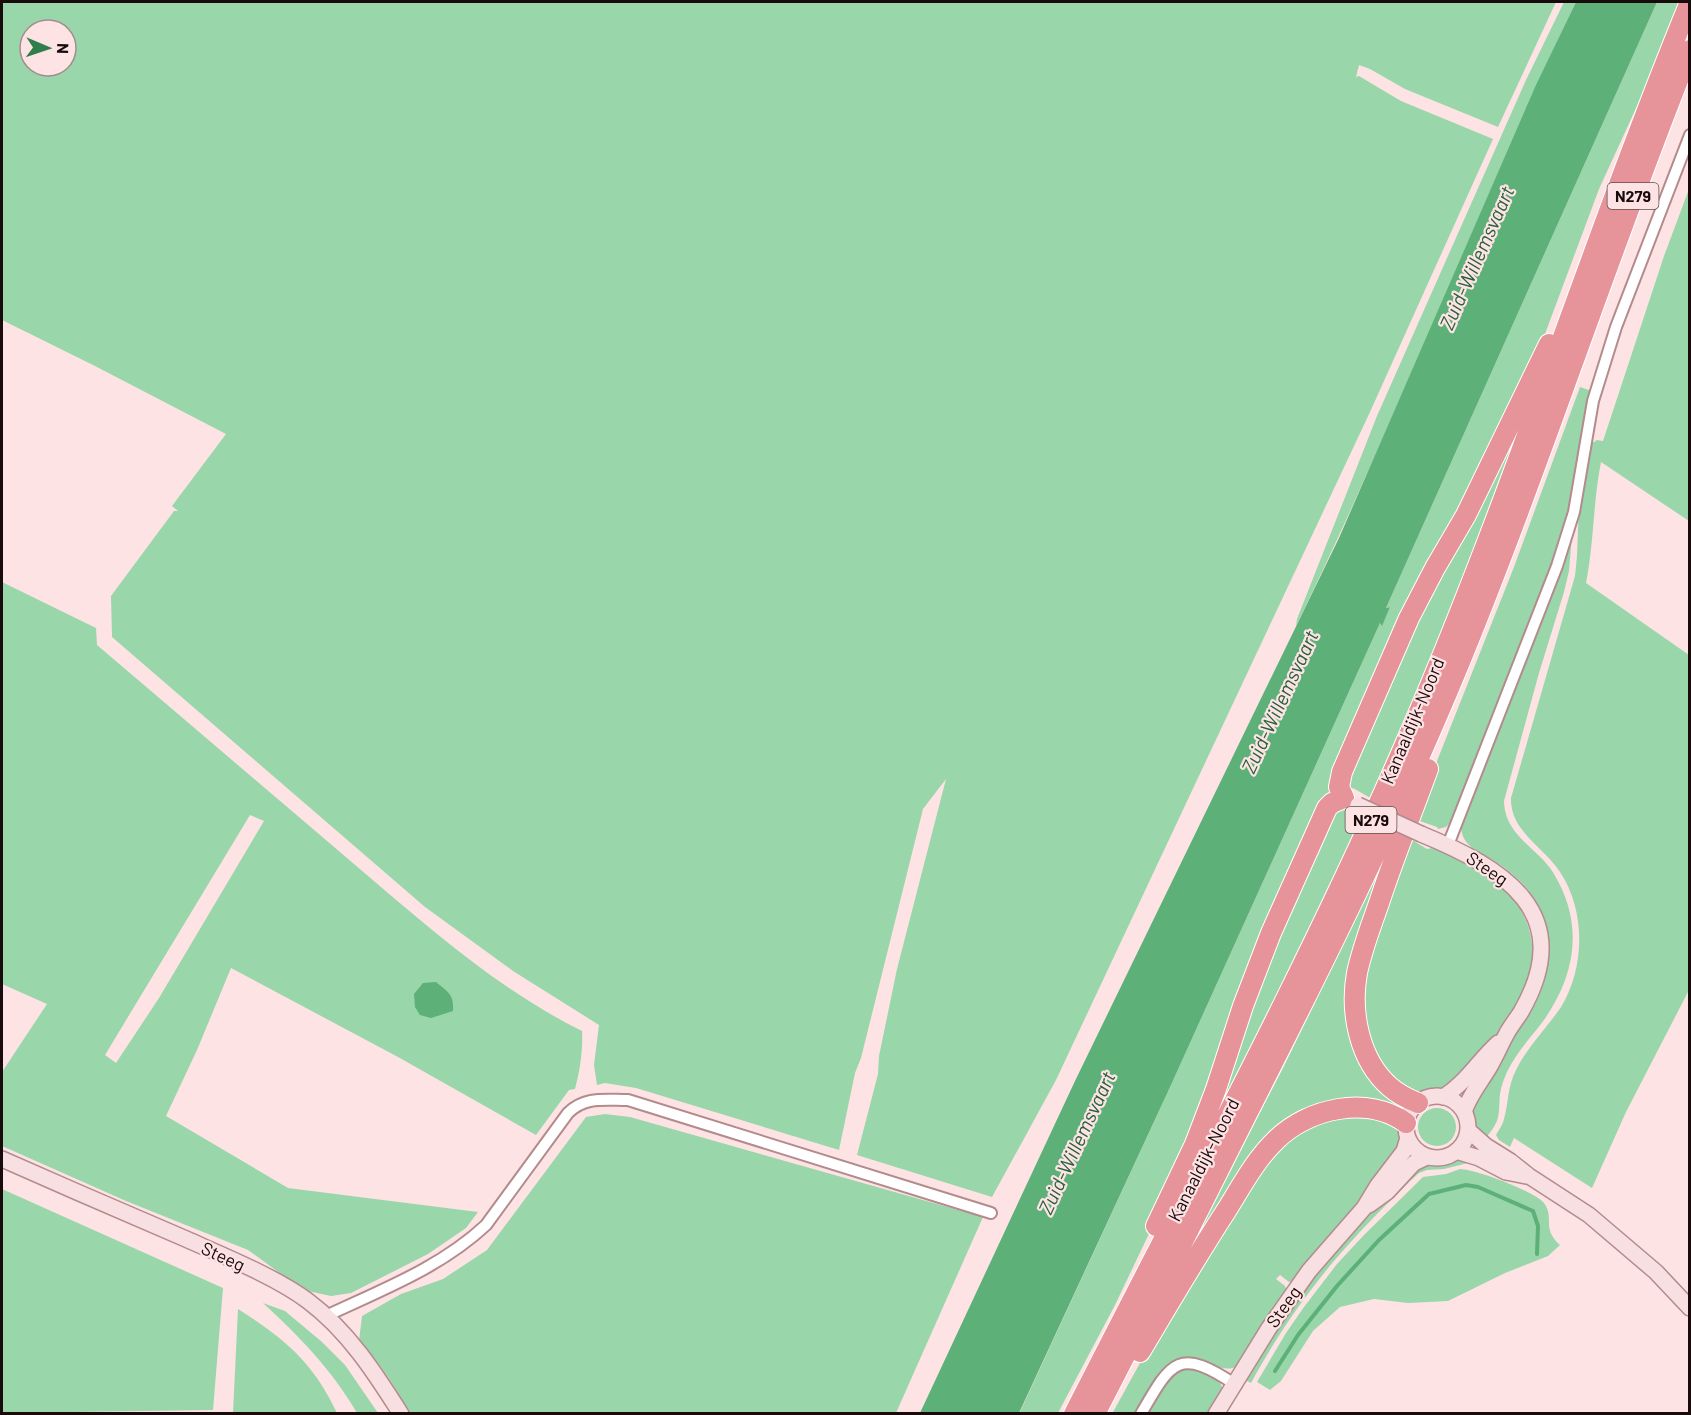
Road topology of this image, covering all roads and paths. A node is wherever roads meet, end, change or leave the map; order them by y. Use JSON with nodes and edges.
{"nodes":[{"id":1,"x":1689,"y":2,"type":"edge"},
{"id":2,"x":1689,"y":50,"type":"edge"},
{"id":3,"x":1689,"y":135,"type":"edge"},
{"id":4,"x":1581,"y":283,"type":"junction"},
{"id":5,"x":1455,"y":674,"type":"junction"},
{"id":6,"x":1351,"y":802,"type":"junction"},
{"id":7,"x":1448,"y":845,"type":"junction"},
{"id":8,"x":1506,"y":1035,"type":"junction"},
{"id":9,"x":1443,"y":1097,"type":"junction"},
{"id":10,"x":1418,"y":1103,"type":"junction"},
{"id":11,"x":1464,"y":1112,"type":"junction"},
{"id":12,"x":1468,"y":1130,"type":"junction"},
{"id":13,"x":1407,"y":1131,"type":"junction"},
{"id":14,"x":1456,"y":1151,"type":"junction"},
{"id":15,"x":1427,"y":1156,"type":"junction"},
{"id":16,"x":2,"y":1159,"type":"edge"},
{"id":17,"x":1529,"y":1176,"type":"junction"},
{"id":18,"x":1364,"y":1208,"type":"junction"},
{"id":19,"x":991,"y":1213,"type":"dead end"},
{"id":20,"x":1689,"y":1308,"type":"edge"},
{"id":21,"x":326,"y":1316,"type":"junction"},
{"id":22,"x":1114,"y":1336,"type":"junction"},
{"id":23,"x":1236,"y":1385,"type":"junction"},
{"id":24,"x":1106,"y":1393,"type":"junction"},
{"id":25,"x":401,"y":1413,"type":"edge"},
{"id":26,"x":1074,"y":1413,"type":"edge"},
{"id":27,"x":1095,"y":1413,"type":"edge"},
{"id":28,"x":1141,"y":1413,"type":"edge"},
{"id":29,"x":1216,"y":1413,"type":"edge"}],
"edges":[{"from":1,"to":4,"type":"highway","name":"Kanaaldijk-Noord","number":"N279"},
{"from":2,"to":5,"type":"highway","name":"Kanaaldijk-Noord","number":"N279"},
{"from":3,"to":7,"type":"street"},
{"from":4,"to":6,"type":"highway","number":"N279"},
{"from":4,"to":22,"type":"highway","name":"Kanaaldijk-Noord","number":"N279"},
{"from":5,"to":10,"type":"highway","number":"N279"},
{"from":5,"to":24,"type":"highway","name":"Kanaaldijk-Noord","number":"N279"},
{"from":6,"to":7,"type":"main road","name":"Steeg","bridge":true},
{"from":6,"to":22,"type":"highway","number":"N279"},
{"from":7,"to":8,"type":"main road","name":"Steeg"},
{"from":8,"to":9,"type":"main road","name":"Steeg"},
{"from":8,"to":11,"type":"main road","name":"Steeg"},
{"from":9,"to":10,"type":"main road"},
{"from":9,"to":11,"type":"main road"},
{"from":10,"to":13,"type":"main road"},
{"from":11,"to":12,"type":"main road"},
{"from":12,"to":14,"type":"main road"},
{"from":12,"to":17,"type":"main road"},
{"from":13,"to":15,"type":"main road"},
{"from":13,"to":18,"type":"main road","name":"Steeg"},
{"from":13,"to":24,"type":"highway","number":"N279"},
{"from":14,"to":15,"type":"main road"},
{"from":14,"to":17,"type":"main road"},
{"from":15,"to":18,"type":"main road","name":"Steeg"},
{"from":16,"to":21,"type":"main road","name":"Steeg"},
{"from":17,"to":20,"type":"main road"},
{"from":18,"to":23,"type":"main road","name":"Steeg"},
{"from":19,"to":21,"type":"street"},
{"from":21,"to":25,"type":"main road","name":"Steeg"},
{"from":22,"to":26,"type":"highway","name":"Kanaaldijk-Noord","number":"N279"},
{"from":23,"to":28,"type":"street"},
{"from":23,"to":29,"type":"main road","name":"Steeg"},
{"from":24,"to":27,"type":"highway","name":"Kanaaldijk-Noord","number":"N279"}]}
